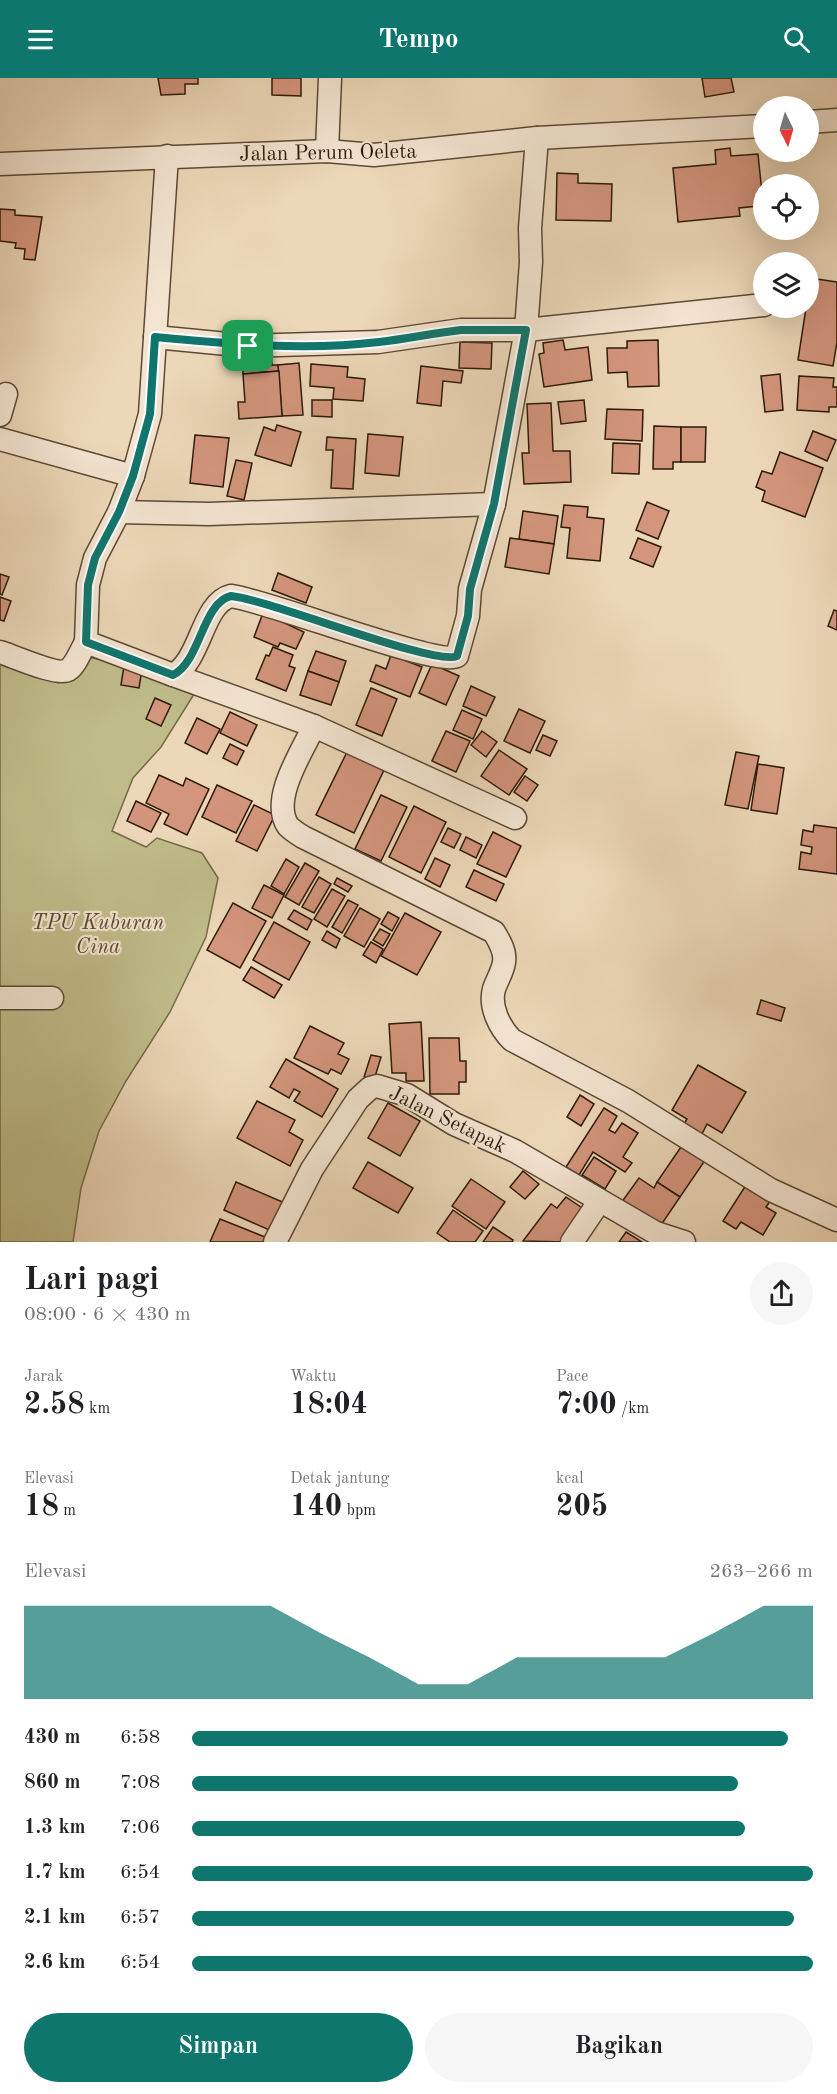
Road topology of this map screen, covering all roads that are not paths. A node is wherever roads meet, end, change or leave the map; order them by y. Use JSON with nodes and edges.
{"nodes":[{"id":1,"x":330,"y":78,"type":"edge"},
{"id":2,"x":837,"y":120,"type":"edge"},
{"id":3,"x":819,"y":121,"type":"edge"},
{"id":4,"x":753,"y":127,"type":"edge"},
{"id":5,"x":537,"y":138,"type":"junction"},
{"id":6,"x":327,"y":151,"type":"junction"},
{"id":7,"x":167,"y":156,"type":"junction"},
{"id":8,"x":0,"y":164,"type":"edge"},
{"id":9,"x":753,"y":307,"type":"edge"},
{"id":10,"x":526,"y":330,"type":"junction"},
{"id":11,"x":155,"y":337,"type":"junction"},
{"id":12,"x":0,"y":439,"type":"edge"},
{"id":13,"x":133,"y":476,"type":"junction"},
{"id":14,"x":494,"y":504,"type":"junction"},
{"id":15,"x":119,"y":512,"type":"junction"},
{"id":16,"x":86,"y":642,"type":"junction"},
{"id":17,"x":0,"y":652,"type":"edge"},
{"id":18,"x":173,"y":675,"type":"junction"},
{"id":19,"x":314,"y":726,"type":"junction"},
{"id":20,"x":515,"y":818,"type":"dead end"},
{"id":21,"x":0,"y":998,"type":"edge"},
{"id":22,"x":52,"y":998,"type":"dead end"},
{"id":23,"x":599,"y":1202,"type":"junction"},
{"id":24,"x":837,"y":1220,"type":"edge"},
{"id":25,"x":275,"y":1242,"type":"edge"},
{"id":26,"x":572,"y":1242,"type":"edge"},
{"id":27,"x":684,"y":1242,"type":"edge"}],
"edges":[{"from":1,"to":6,"type":"street"},
{"from":2,"to":3,"type":"street"},
{"from":4,"to":5,"type":"street","name":"Jalan Perum Oeleta"},
{"from":5,"to":6,"type":"street","name":"Jalan Perum Oeleta"},
{"from":5,"to":10,"type":"street"},
{"from":6,"to":7,"type":"street","name":"Jalan Perum Oeleta"},
{"from":7,"to":8,"type":"street","name":"Jalan Perum Oeleta"},
{"from":7,"to":11,"type":"street"},
{"from":9,"to":10,"type":"street"},
{"from":10,"to":11,"type":"street"},
{"from":10,"to":14,"type":"street"},
{"from":11,"to":13,"type":"street"},
{"from":12,"to":13,"type":"street"},
{"from":13,"to":15,"type":"street"},
{"from":14,"to":15,"type":"street"},
{"from":14,"to":18,"type":"street"},
{"from":15,"to":16,"type":"street"},
{"from":16,"to":17,"type":"street"},
{"from":16,"to":18,"type":"street"},
{"from":18,"to":19,"type":"street"},
{"from":19,"to":20,"type":"street"},
{"from":19,"to":24,"type":"street"},
{"from":21,"to":22,"type":"street"},
{"from":23,"to":25,"type":"street","name":"Jalan Setapak"},
{"from":23,"to":26,"type":"street"},
{"from":23,"to":27,"type":"street","name":"Jalan Setapak"}]}
